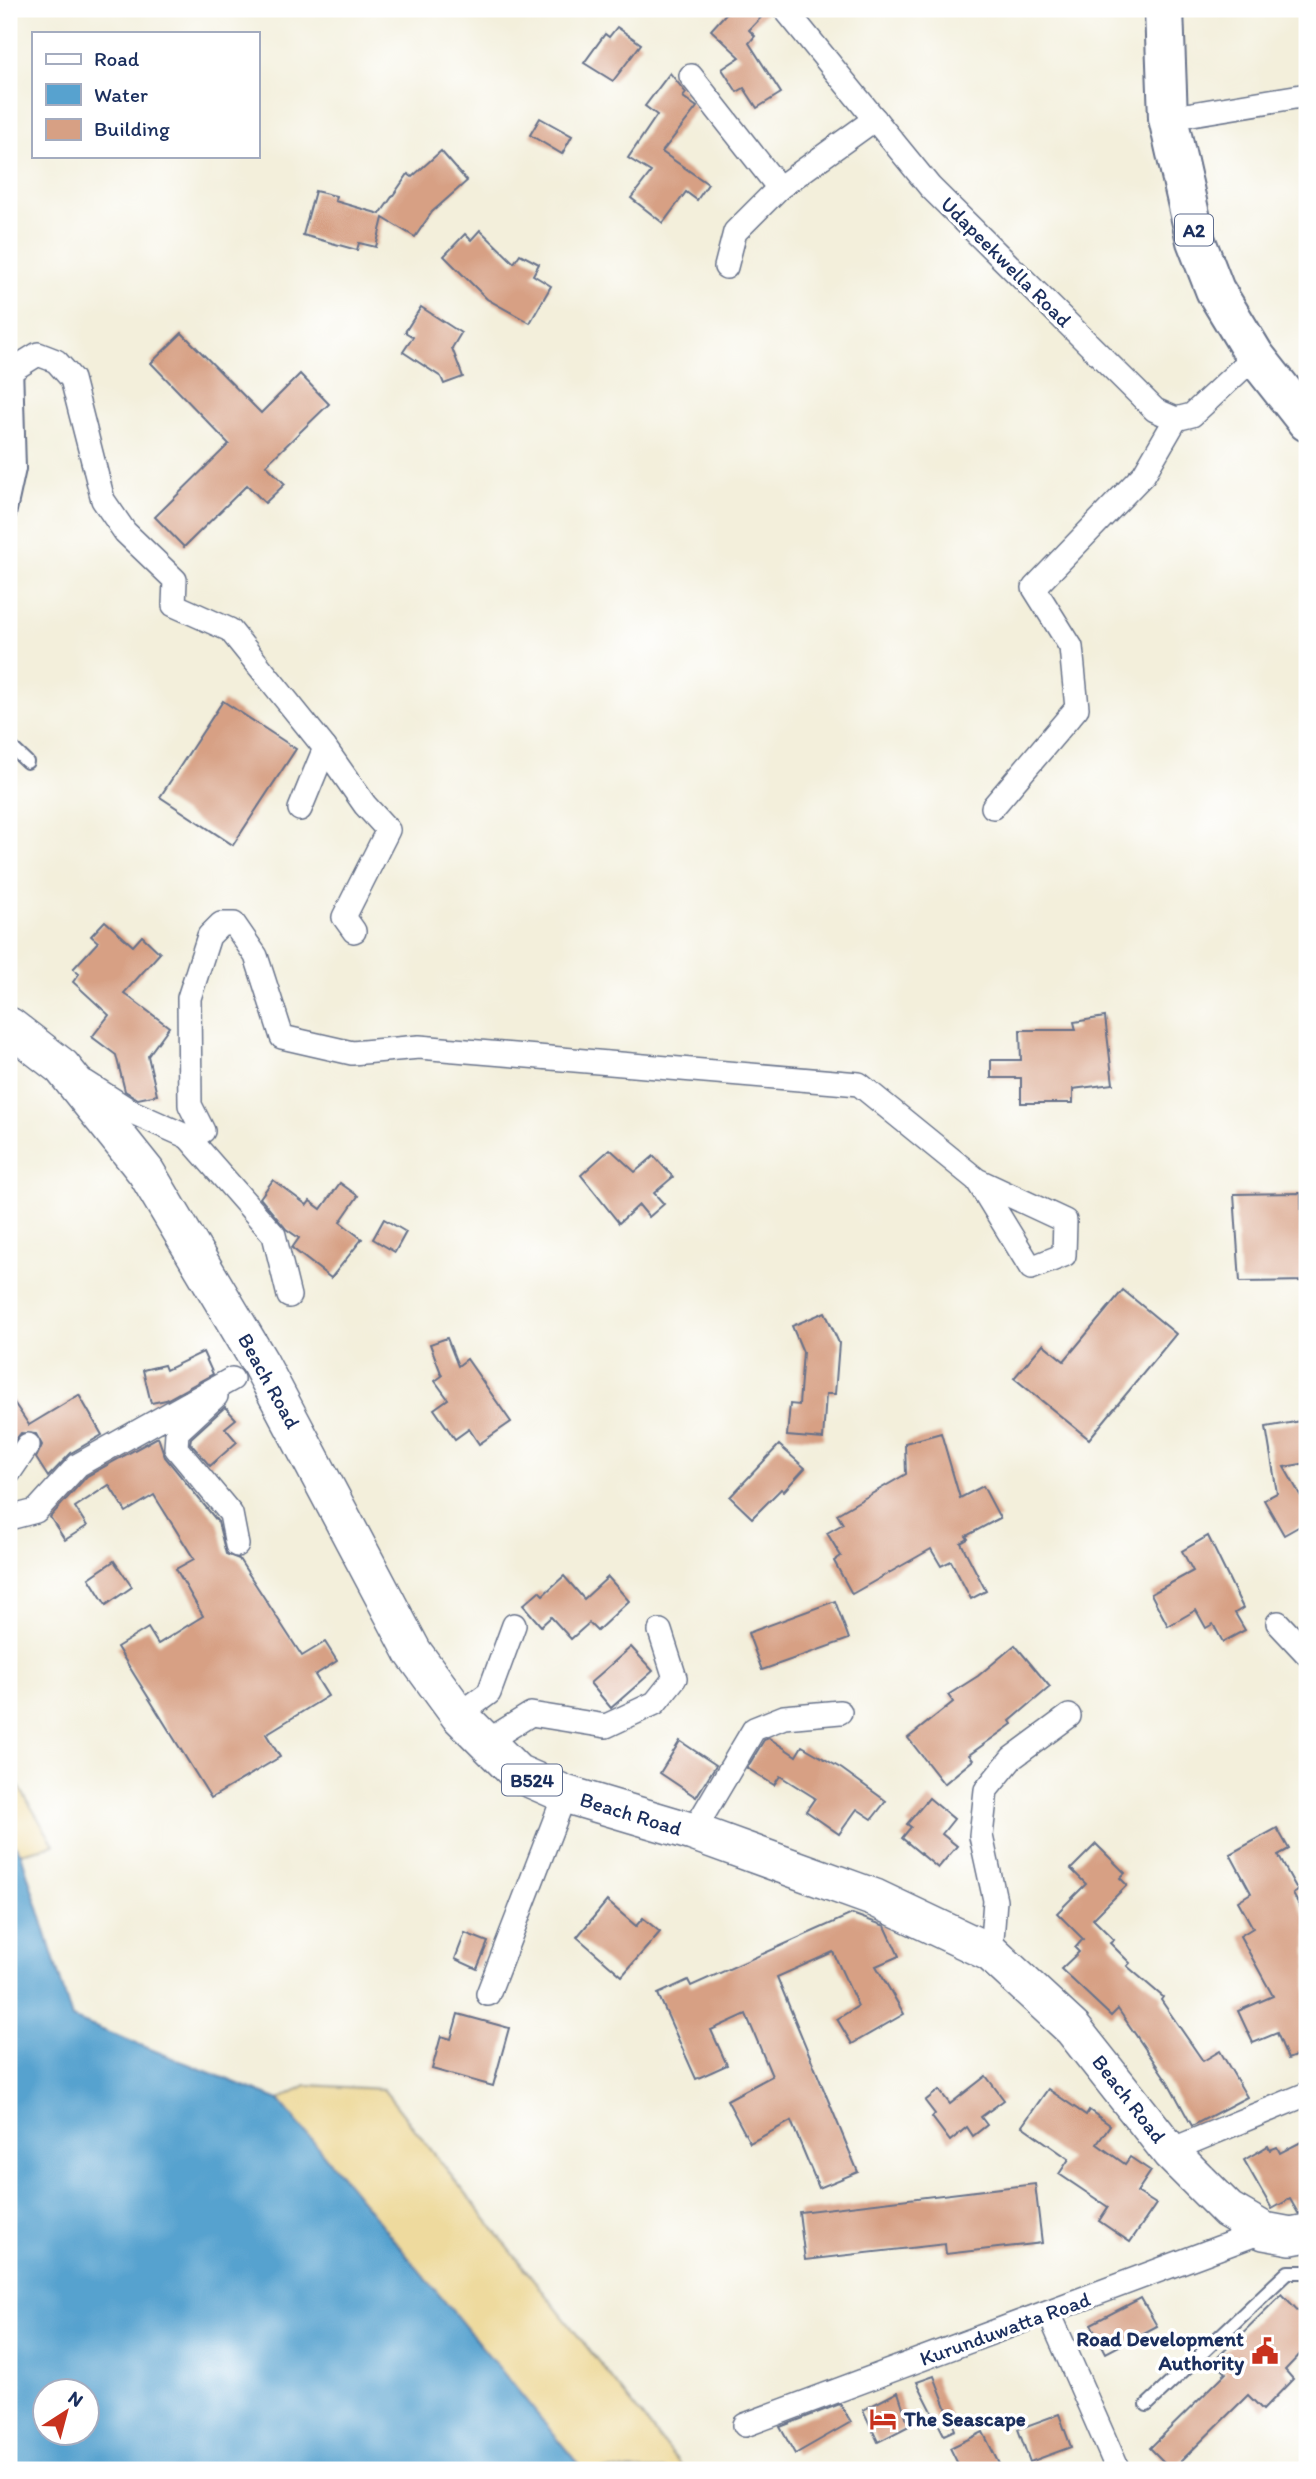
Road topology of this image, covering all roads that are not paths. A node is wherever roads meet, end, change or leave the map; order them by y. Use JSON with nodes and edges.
{"nodes":[{"id":1,"x":785,"y":9,"type":"edge"},
{"id":2,"x":1164,"y":9,"type":"edge"},
{"id":3,"x":691,"y":76,"type":"dead end"},
{"id":4,"x":1307,"y":95,"type":"edge"},
{"id":5,"x":1168,"y":117,"type":"junction"},
{"id":6,"x":875,"y":119,"type":"junction"},
{"id":7,"x":779,"y":188,"type":"junction"},
{"id":8,"x":726,"y":267,"type":"dead end"},
{"id":9,"x":1255,"y":356,"type":"junction"},
{"id":10,"x":12,"y":368,"type":"edge"},
{"id":11,"x":1176,"y":419,"type":"junction"},
{"id":12,"x":1307,"y":422,"type":"edge"},
{"id":13,"x":9,"y":515,"type":"edge"},
{"id":14,"x":9,"y":745,"type":"edge"},
{"id":15,"x":325,"y":748,"type":"junction"},
{"id":16,"x":27,"y":762,"type":"dead end"},
{"id":17,"x":993,"y":807,"type":"dead end"},
{"id":18,"x":300,"y":809,"type":"dead end"},
{"id":19,"x":354,"y":931,"type":"dead end"},
{"id":20,"x":9,"y":1026,"type":"edge"},
{"id":21,"x":62,"y":1067,"type":"junction"},
{"id":22,"x":188,"y":1137,"type":"junction"},
{"id":23,"x":977,"y":1181,"type":"dead end"},
{"id":24,"x":289,"y":1296,"type":"dead end"},
{"id":25,"x":246,"y":1371,"type":"junction"},
{"id":26,"x":28,"y":1445,"type":"dead end"},
{"id":27,"x":9,"y":1472,"type":"edge"},
{"id":28,"x":9,"y":1511,"type":"edge"},
{"id":29,"x":237,"y":1545,"type":"dead end"},
{"id":30,"x":1278,"y":1623,"type":"dead end"},
{"id":31,"x":514,"y":1625,"type":"dead end"},
{"id":32,"x":660,"y":1631,"type":"dead end"},
{"id":33,"x":1307,"y":1654,"type":"edge"},
{"id":34,"x":840,"y":1712,"type":"dead end"},
{"id":35,"x":459,"y":1715,"type":"junction"},
{"id":36,"x":1069,"y":1716,"type":"dead end"},
{"id":37,"x":486,"y":1742,"type":"junction"},
{"id":38,"x":565,"y":1794,"type":"junction"},
{"id":39,"x":693,"y":1832,"type":"junction"},
{"id":40,"x":991,"y":1953,"type":"junction"},
{"id":41,"x":488,"y":1994,"type":"dead end"},
{"id":42,"x":1307,"y":2094,"type":"edge"},
{"id":43,"x":1171,"y":2153,"type":"junction"},
{"id":44,"x":1288,"y":2247,"type":"edge"},
{"id":45,"x":1307,"y":2272,"type":"edge"},
{"id":46,"x":1049,"y":2313,"type":"junction"},
{"id":47,"x":1147,"y":2405,"type":"dead end"},
{"id":48,"x":745,"y":2425,"type":"dead end"},
{"id":49,"x":1118,"y":2470,"type":"edge"}],
"edges":[{"from":1,"to":6,"type":"street","name":"Udapeekwella Road"},
{"from":2,"to":5,"type":"highway","number":"A2"},
{"from":3,"to":7,"type":"street"},
{"from":4,"to":5,"type":"street"},
{"from":5,"to":9,"type":"highway","number":"A2"},
{"from":6,"to":7,"type":"street"},
{"from":6,"to":11,"type":"street","name":"Udapeekwella Road"},
{"from":7,"to":8,"type":"street"},
{"from":9,"to":11,"type":"street"},
{"from":9,"to":12,"type":"highway","number":"A2"},
{"from":10,"to":13,"type":"lane"},
{"from":10,"to":15,"type":"street"},
{"from":11,"to":17,"type":"street"},
{"from":14,"to":16,"type":"lane"},
{"from":15,"to":18,"type":"street"},
{"from":15,"to":19,"type":"street"},
{"from":20,"to":21,"type":"main road","name":"Beach Road","number":"B524"},
{"from":21,"to":22,"type":"street"},
{"from":21,"to":25,"type":"main road","name":"Beach Road","number":"B524"},
{"from":22,"to":23,"type":"street"},
{"from":22,"to":24,"type":"street"},
{"from":25,"to":28,"type":"street"},
{"from":25,"to":29,"type":"street"},
{"from":25,"to":35,"type":"main road","name":"Beach Road","number":"B524"},
{"from":26,"to":27,"type":"street"},
{"from":30,"to":33,"type":"street"},
{"from":31,"to":35,"type":"street"},
{"from":32,"to":37,"type":"street"},
{"from":34,"to":39,"type":"street"},
{"from":35,"to":37,"type":"main road","name":"Beach Road","number":"B524"},
{"from":36,"to":40,"type":"street"},
{"from":37,"to":38,"type":"main road","name":"Beach Road","number":"B524"},
{"from":38,"to":39,"type":"main road","name":"Beach Road","number":"B524"},
{"from":38,"to":41,"type":"street"},
{"from":39,"to":40,"type":"main road","name":"Beach Road","number":"B524"},
{"from":40,"to":43,"type":"main road","name":"Beach Road","number":"B524"},
{"from":42,"to":43,"type":"street"},
{"from":43,"to":44,"type":"main road","name":"Beach Road","number":"B524"},
{"from":44,"to":45,"type":"lane"},
{"from":44,"to":46,"type":"street","name":"Kurunduwatta Road"},
{"from":44,"to":47,"type":"lane"},
{"from":46,"to":48,"type":"street","name":"Kurunduwatta Road"},
{"from":46,"to":49,"type":"street"}]}
